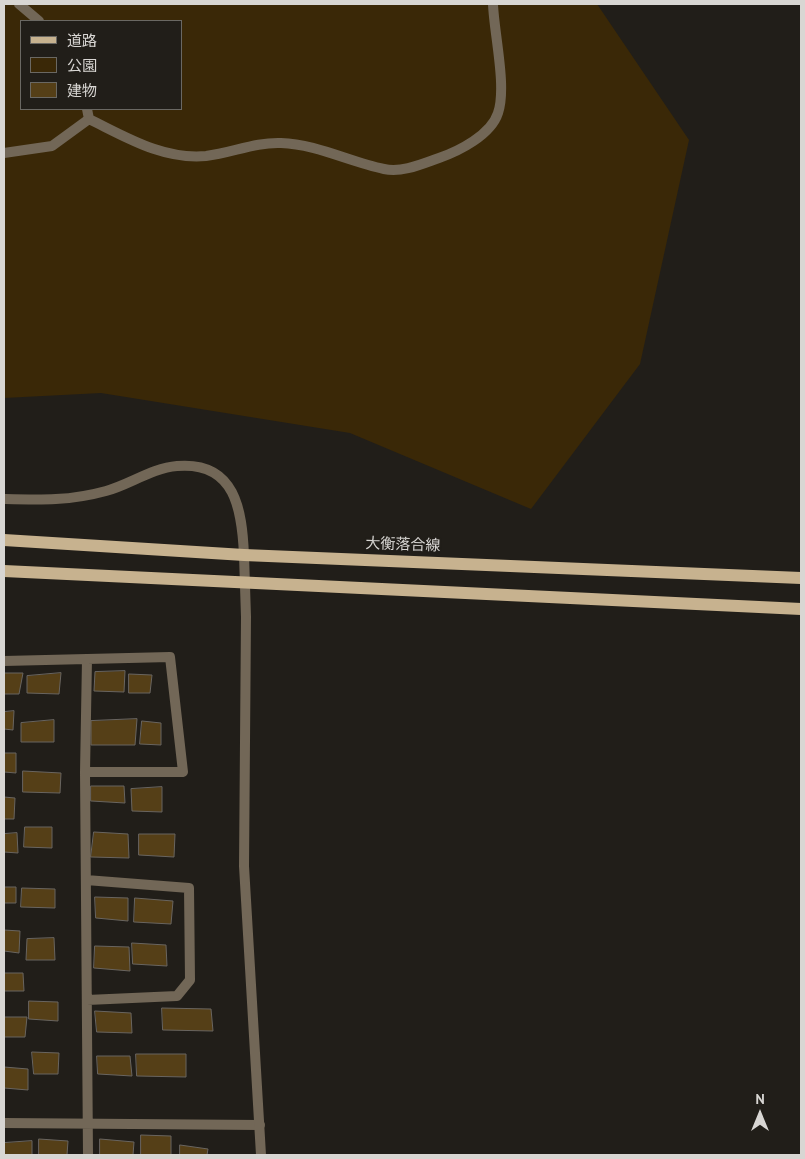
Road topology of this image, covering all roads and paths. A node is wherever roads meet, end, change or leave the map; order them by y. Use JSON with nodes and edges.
{"nodes":[{"id":1,"x":19,"y":4,"type":"edge"},
{"id":2,"x":493,"y":4,"type":"edge"},
{"id":3,"x":38,"y":20,"type":"edge"},
{"id":4,"x":88,"y":114,"type":"edge"},
{"id":5,"x":4,"y":153,"type":"edge"},
{"id":6,"x":4,"y":499,"type":"edge"},
{"id":7,"x":4,"y":540,"type":"edge"},
{"id":8,"x":244,"y":555,"type":"junction"},
{"id":9,"x":4,"y":571,"type":"edge"},
{"id":10,"x":801,"y":578,"type":"edge"},
{"id":11,"x":246,"y":584,"type":"junction"},
{"id":12,"x":801,"y":609,"type":"edge"},
{"id":13,"x":87,"y":659,"type":"junction"},
{"id":14,"x":4,"y":661,"type":"edge"},
{"id":15,"x":85,"y":772,"type":"junction"},
{"id":16,"x":86,"y":880,"type":"junction"},
{"id":17,"x":87,"y":1000,"type":"junction"},
{"id":18,"x":4,"y":1123,"type":"edge"},
{"id":19,"x":88,"y":1124,"type":"junction"},
{"id":20,"x":260,"y":1125,"type":"junction"},
{"id":21,"x":88,"y":1155,"type":"edge"},
{"id":22,"x":261,"y":1155,"type":"edge"}],
"edges":[{"from":1,"to":3,"type":"street"},
{"from":2,"to":4,"type":"street"},
{"from":4,"to":5,"type":"street"},
{"from":6,"to":8,"type":"street"},
{"from":7,"to":8,"type":"main road","name":"大衡落合線"},
{"from":8,"to":10,"type":"main road","name":"大衡落合線"},
{"from":8,"to":11,"type":"street"},
{"from":9,"to":11,"type":"main road"},
{"from":11,"to":12,"type":"main road"},
{"from":11,"to":20,"type":"street"},
{"from":13,"to":14,"type":"street"},
{"from":13,"to":15,"type":"street"},
{"from":13,"to":15,"type":"street"},
{"from":15,"to":16,"type":"street"},
{"from":16,"to":17,"type":"street"},
{"from":16,"to":17,"type":"street"},
{"from":17,"to":19,"type":"street"},
{"from":18,"to":19,"type":"street"},
{"from":19,"to":20,"type":"street"},
{"from":19,"to":21,"type":"street"},
{"from":20,"to":22,"type":"street"}]}
